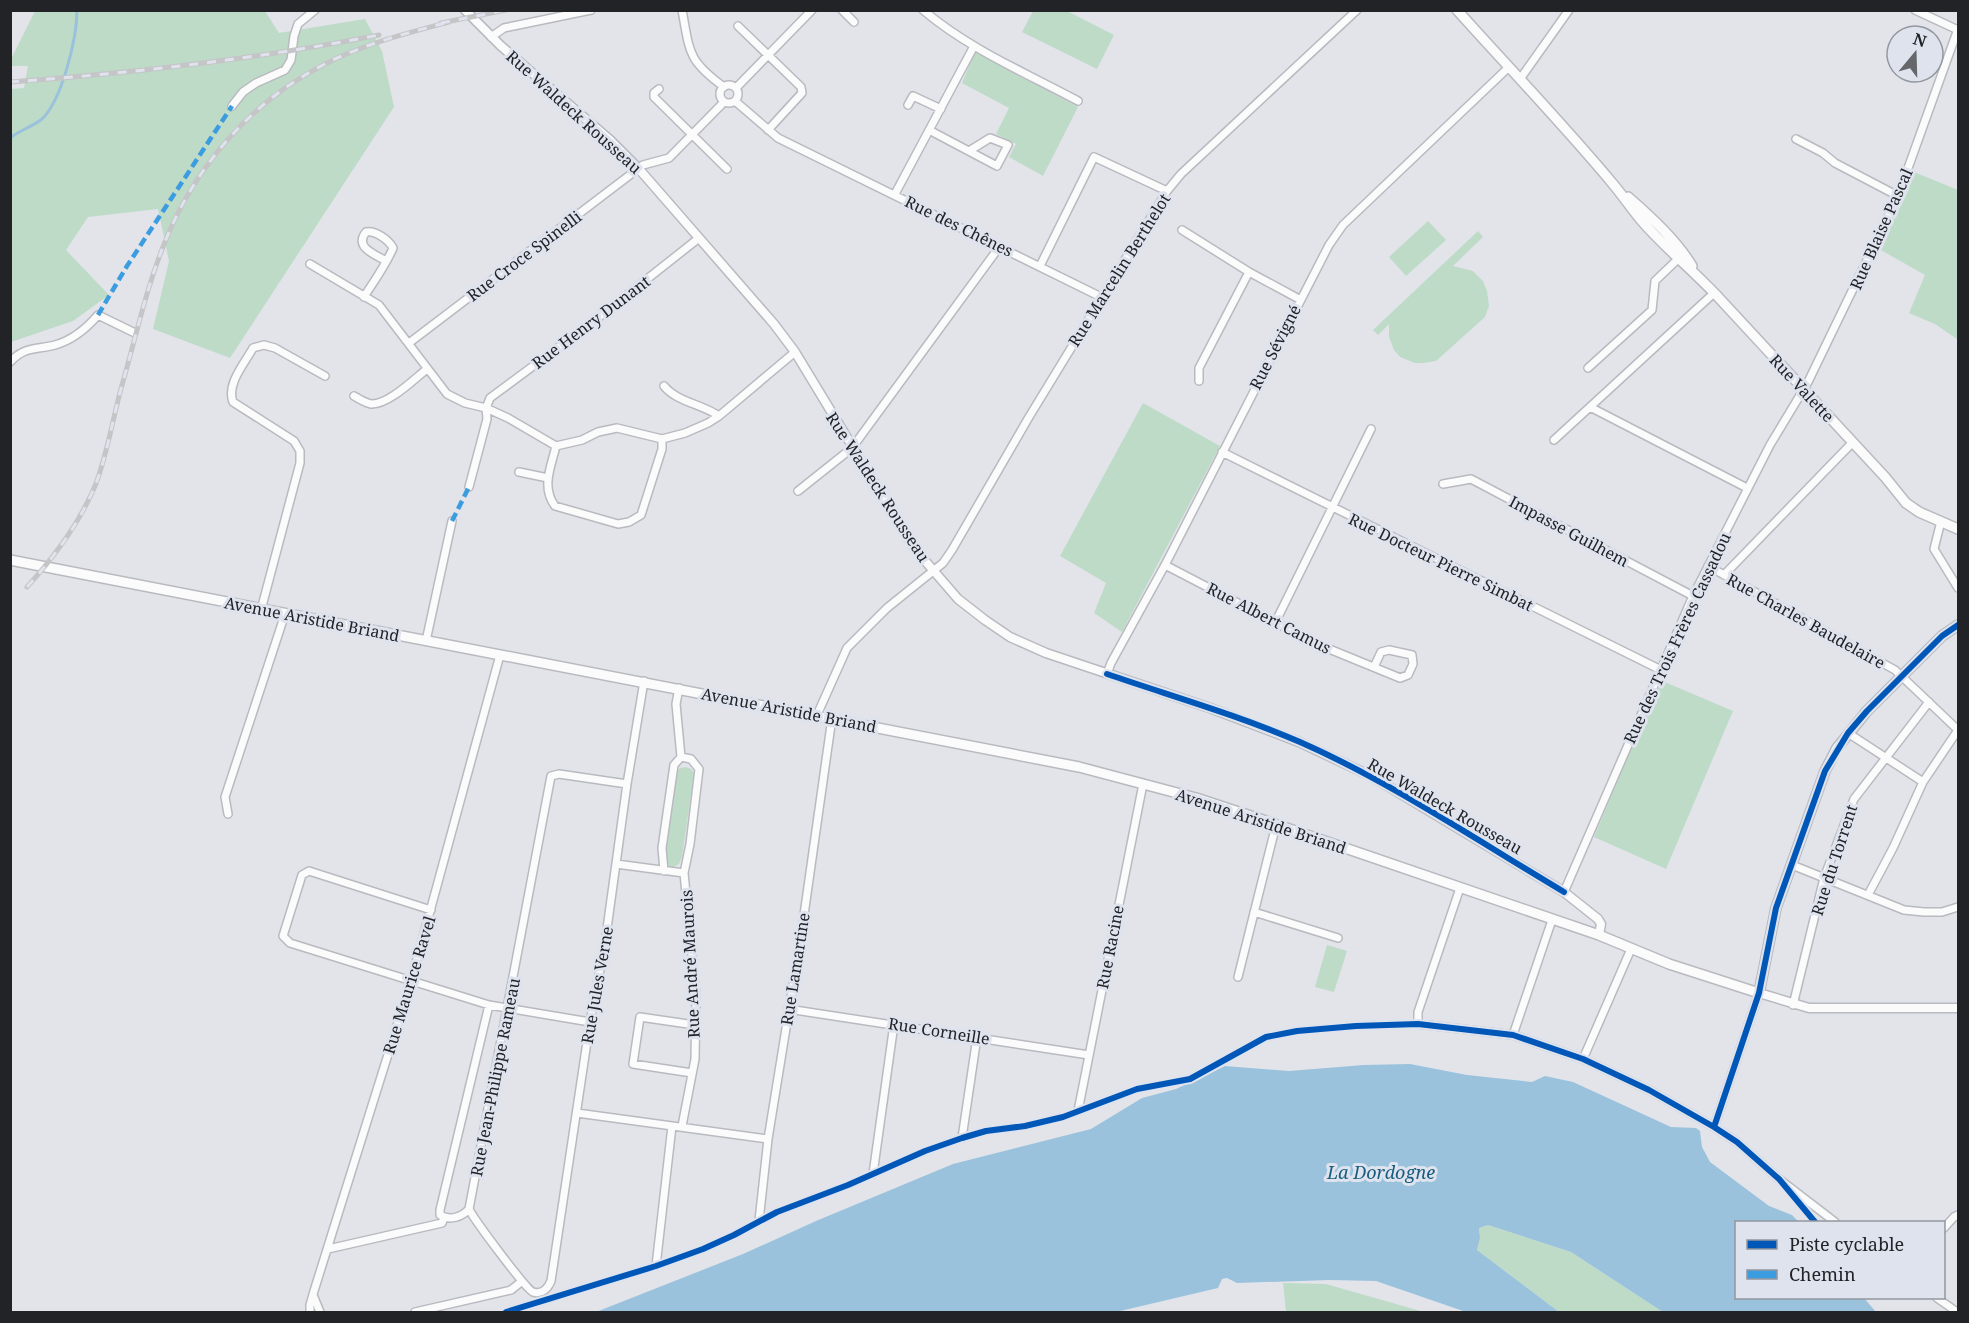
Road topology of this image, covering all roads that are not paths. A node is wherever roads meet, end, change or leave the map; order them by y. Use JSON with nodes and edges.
{"nodes":[{"id":1,"x":315,"y":10,"type":"edge"},
{"id":2,"x":465,"y":10,"type":"edge"},
{"id":3,"x":591,"y":10,"type":"edge"},
{"id":4,"x":682,"y":10,"type":"edge"},
{"id":5,"x":812,"y":10,"type":"edge"},
{"id":6,"x":842,"y":10,"type":"edge"},
{"id":7,"x":923,"y":10,"type":"edge"},
{"id":8,"x":1357,"y":10,"type":"edge"},
{"id":9,"x":1457,"y":10,"type":"edge"},
{"id":10,"x":1569,"y":10,"type":"edge"},
{"id":11,"x":1915,"y":10,"type":"edge"},
{"id":12,"x":854,"y":22,"type":"dead end"},
{"id":13,"x":738,"y":26,"type":"dead end"},
{"id":14,"x":1958,"y":29,"type":"edge"},
{"id":15,"x":491,"y":37,"type":"junction"},
{"id":16,"x":974,"y":46,"type":"junction"},
{"id":17,"x":768,"y":55,"type":"junction"},
{"id":18,"x":1509,"y":68,"type":"junction"},
{"id":19,"x":1520,"y":79,"type":"junction"},
{"id":20,"x":724,"y":87,"type":"junction"},
{"id":21,"x":736,"y":88,"type":"junction"},
{"id":22,"x":658,"y":89,"type":"dead end"},
{"id":23,"x":735,"y":101,"type":"junction"},
{"id":24,"x":1078,"y":101,"type":"dead end"},
{"id":25,"x":724,"y":102,"type":"junction"},
{"id":26,"x":908,"y":105,"type":"dead end"},
{"id":27,"x":232,"y":106,"type":"dead end"},
{"id":28,"x":940,"y":109,"type":"junction"},
{"id":29,"x":768,"y":130,"type":"junction"},
{"id":30,"x":930,"y":130,"type":"junction"},
{"id":31,"x":692,"y":134,"type":"junction"},
{"id":32,"x":1796,"y":139,"type":"dead end"},
{"id":33,"x":969,"y":151,"type":"junction"},
{"id":34,"x":639,"y":169,"type":"junction"},
{"id":35,"x":727,"y":169,"type":"dead end"},
{"id":36,"x":1613,"y":184,"type":"junction"},
{"id":37,"x":1167,"y":191,"type":"junction"},
{"id":38,"x":895,"y":194,"type":"junction"},
{"id":39,"x":1899,"y":196,"type":"junction"},
{"id":40,"x":1182,"y":230,"type":"dead end"},
{"id":41,"x":699,"y":238,"type":"junction"},
{"id":42,"x":1000,"y":246,"type":"junction"},
{"id":43,"x":1678,"y":259,"type":"junction"},
{"id":44,"x":386,"y":261,"type":"junction"},
{"id":45,"x":310,"y":264,"type":"dead end"},
{"id":46,"x":1040,"y":266,"type":"junction"},
{"id":47,"x":1249,"y":272,"type":"junction"},
{"id":48,"x":1697,"y":275,"type":"junction"},
{"id":49,"x":1714,"y":293,"type":"junction"},
{"id":50,"x":364,"y":297,"type":"junction"},
{"id":51,"x":1101,"y":297,"type":"junction"},
{"id":52,"x":1299,"y":299,"type":"junction"},
{"id":53,"x":133,"y":332,"type":"dead end"},
{"id":54,"x":409,"y":343,"type":"junction"},
{"id":55,"x":795,"y":352,"type":"junction"},
{"id":56,"x":10,"y":362,"type":"edge"},
{"id":57,"x":1588,"y":368,"type":"dead end"},
{"id":58,"x":427,"y":369,"type":"junction"},
{"id":59,"x":324,"y":376,"type":"dead end"},
{"id":60,"x":1198,"y":381,"type":"dead end"},
{"id":61,"x":663,"y":386,"type":"dead end"},
{"id":62,"x":1804,"y":390,"type":"junction"},
{"id":63,"x":354,"y":396,"type":"dead end"},
{"id":64,"x":1590,"y":407,"type":"junction"},
{"id":65,"x":486,"y":408,"type":"junction"},
{"id":66,"x":719,"y":416,"type":"junction"},
{"id":67,"x":1371,"y":429,"type":"dead end"},
{"id":68,"x":662,"y":439,"type":"junction"},
{"id":69,"x":1554,"y":440,"type":"dead end"},
{"id":70,"x":1853,"y":442,"type":"junction"},
{"id":71,"x":556,"y":446,"type":"junction"},
{"id":72,"x":852,"y":448,"type":"junction"},
{"id":73,"x":1222,"y":452,"type":"junction"},
{"id":74,"x":519,"y":472,"type":"dead end"},
{"id":75,"x":548,"y":478,"type":"junction"},
{"id":76,"x":1443,"y":484,"type":"dead end"},
{"id":77,"x":469,"y":487,"type":"dead end"},
{"id":78,"x":1747,"y":488,"type":"junction"},
{"id":79,"x":798,"y":491,"type":"dead end"},
{"id":80,"x":1332,"y":508,"type":"junction"},
{"id":81,"x":452,"y":520,"type":"dead end"},
{"id":82,"x":1941,"y":521,"type":"junction"},
{"id":83,"x":1959,"y":529,"type":"edge"},
{"id":84,"x":10,"y":560,"type":"edge"},
{"id":85,"x":1165,"y":565,"type":"junction"},
{"id":86,"x":1708,"y":566,"type":"junction"},
{"id":87,"x":932,"y":571,"type":"junction"},
{"id":88,"x":1725,"y":575,"type":"junction"},
{"id":89,"x":1959,"y":588,"type":"edge"},
{"id":90,"x":1693,"y":596,"type":"junction"},
{"id":91,"x":261,"y":610,"type":"junction"},
{"id":92,"x":285,"y":614,"type":"junction"},
{"id":93,"x":1275,"y":623,"type":"junction"},
{"id":94,"x":1959,"y":625,"type":"edge"},
{"id":95,"x":426,"y":642,"type":"junction"},
{"id":96,"x":500,"y":655,"type":"junction"},
{"id":97,"x":1374,"y":668,"type":"junction"},
{"id":98,"x":1660,"y":669,"type":"junction"},
{"id":99,"x":1107,"y":674,"type":"junction"},
{"id":100,"x":1903,"y":676,"type":"junction"},
{"id":101,"x":644,"y":681,"type":"junction"},
{"id":102,"x":679,"y":688,"type":"junction"},
{"id":103,"x":1929,"y":702,"type":"junction"},
{"id":104,"x":817,"y":715,"type":"junction"},
{"id":105,"x":832,"y":718,"type":"junction"},
{"id":106,"x":1958,"y":730,"type":"edge"},
{"id":107,"x":1848,"y":733,"type":"junction"},
{"id":108,"x":681,"y":757,"type":"junction"},
{"id":109,"x":1886,"y":758,"type":"junction"},
{"id":110,"x":1923,"y":782,"type":"junction"},
{"id":111,"x":627,"y":784,"type":"junction"},
{"id":112,"x":1143,"y":784,"type":"junction"},
{"id":113,"x":228,"y":814,"type":"dead end"},
{"id":114,"x":1276,"y":825,"type":"junction"},
{"id":115,"x":616,"y":864,"type":"junction"},
{"id":116,"x":1792,"y":865,"type":"junction"},
{"id":117,"x":664,"y":871,"type":"junction"},
{"id":118,"x":684,"y":873,"type":"junction"},
{"id":119,"x":1824,"y":878,"type":"junction"},
{"id":120,"x":1460,"y":888,"type":"junction"},
{"id":121,"x":1564,"y":892,"type":"junction"},
{"id":122,"x":1868,"y":895,"type":"junction"},
{"id":123,"x":1959,"y":908,"type":"edge"},
{"id":124,"x":431,"y":910,"type":"junction"},
{"id":125,"x":1254,"y":912,"type":"junction"},
{"id":126,"x":1552,"y":920,"type":"junction"},
{"id":127,"x":1599,"y":935,"type":"junction"},
{"id":128,"x":1338,"y":938,"type":"dead end"},
{"id":129,"x":1631,"y":949,"type":"junction"},
{"id":130,"x":1238,"y":977,"type":"dead end"},
{"id":131,"x":411,"y":981,"type":"junction"},
{"id":132,"x":1759,"y":993,"type":"junction"},
{"id":133,"x":489,"y":1005,"type":"junction"},
{"id":134,"x":1793,"y":1005,"type":"junction"},
{"id":135,"x":507,"y":1008,"type":"junction"},
{"id":136,"x":1959,"y":1008,"type":"edge"},
{"id":137,"x":788,"y":1009,"type":"junction"},
{"id":138,"x":590,"y":1022,"type":"junction"},
{"id":139,"x":894,"y":1024,"type":"junction"},
{"id":140,"x":695,"y":1025,"type":"junction"},
{"id":141,"x":1512,"y":1035,"type":"junction"},
{"id":142,"x":976,"y":1037,"type":"junction"},
{"id":143,"x":1089,"y":1055,"type":"junction"},
{"id":144,"x":1583,"y":1059,"type":"junction"},
{"id":145,"x":692,"y":1073,"type":"junction"},
{"id":146,"x":1078,"y":1111,"type":"dead end"},
{"id":147,"x":577,"y":1113,"type":"junction"},
{"id":148,"x":672,"y":1126,"type":"junction"},
{"id":149,"x":682,"y":1126,"type":"junction"},
{"id":150,"x":1714,"y":1127,"type":"junction"},
{"id":151,"x":962,"y":1138,"type":"dead end"},
{"id":152,"x":768,"y":1139,"type":"junction"},
{"id":153,"x":873,"y":1174,"type":"dead end"},
{"id":154,"x":469,"y":1209,"type":"junction"},
{"id":155,"x":1959,"y":1215,"type":"edge"},
{"id":156,"x":444,"y":1218,"type":"junction"},
{"id":157,"x":759,"y":1221,"type":"dead end"},
{"id":158,"x":1834,"y":1221,"type":"edge"},
{"id":159,"x":1945,"y":1227,"type":"edge"},
{"id":160,"x":327,"y":1249,"type":"junction"},
{"id":161,"x":656,"y":1266,"type":"dead end"},
{"id":162,"x":521,"y":1282,"type":"junction"},
{"id":163,"x":313,"y":1295,"type":"junction"},
{"id":164,"x":1938,"y":1299,"type":"edge"},
{"id":165,"x":310,"y":1312,"type":"edge"},
{"id":166,"x":320,"y":1312,"type":"edge"},
{"id":167,"x":415,"y":1312,"type":"edge"},
{"id":168,"x":1957,"y":1312,"type":"edge"}],
"edges":[{"from":1,"to":27,"type":"street"},
{"from":2,"to":15,"type":"street","name":"Rue Waldeck Rousseau"},
{"from":3,"to":15,"type":"street"},
{"from":4,"to":20,"type":"street"},
{"from":5,"to":17,"type":"street"},
{"from":6,"to":12,"type":"street"},
{"from":7,"to":16,"type":"street"},
{"from":8,"to":37,"type":"street","name":"Rue Marcelin Berthelot"},
{"from":9,"to":18,"type":"main road","name":"Rue Valette"},
{"from":10,"to":19,"type":"street"},
{"from":11,"to":14,"type":"street"},
{"from":13,"to":17,"type":"street"},
{"from":14,"to":39,"type":"street","name":"Rue Blaise Pascal"},
{"from":15,"to":34,"type":"street","name":"Rue Waldeck Rousseau"},
{"from":16,"to":24,"type":"street"},
{"from":16,"to":28,"type":"street"},
{"from":17,"to":21,"type":"street"},
{"from":17,"to":29,"type":"street"},
{"from":18,"to":19,"type":"main road","name":"Rue Valette"},
{"from":18,"to":52,"type":"street","name":"Rue Sévigné"},
{"from":19,"to":36,"type":"main road","name":"Rue Valette"},
{"from":20,"to":21,"type":"street"},
{"from":20,"to":25,"type":"street"},
{"from":21,"to":23,"type":"street"},
{"from":22,"to":31,"type":"street"},
{"from":23,"to":25,"type":"street"},
{"from":23,"to":29,"type":"street","name":"Rue des Chênes"},
{"from":25,"to":31,"type":"street","name":"Rue Croce Spinelli"},
{"from":26,"to":28,"type":"street"},
{"from":28,"to":30,"type":"street"},
{"from":29,"to":38,"type":"street","name":"Rue des Chênes"},
{"from":30,"to":33,"type":"street"},
{"from":30,"to":38,"type":"street"},
{"from":31,"to":34,"type":"street","name":"Rue Croce Spinelli"},
{"from":31,"to":35,"type":"street"},
{"from":32,"to":39,"type":"street"},
{"from":33,"to":33,"type":"street"},
{"from":34,"to":41,"type":"street","name":"Rue Waldeck Rousseau"},
{"from":34,"to":54,"type":"street","name":"Rue Croce Spinelli"},
{"from":36,"to":43,"type":"main road","name":"Rue Valette"},
{"from":36,"to":48,"type":"main road","name":"Rue Valette"},
{"from":37,"to":46,"type":"street"},
{"from":37,"to":51,"type":"street","name":"Rue Marcelin Berthelot"},
{"from":38,"to":42,"type":"street","name":"Rue des Chênes"},
{"from":39,"to":62,"type":"street","name":"Rue Blaise Pascal"},
{"from":40,"to":47,"type":"street"},
{"from":41,"to":55,"type":"street","name":"Rue Waldeck Rousseau"},
{"from":41,"to":65,"type":"street","name":"Rue Henry Dunant"},
{"from":42,"to":46,"type":"street","name":"Rue des Chênes"},
{"from":42,"to":72,"type":"street"},
{"from":43,"to":48,"type":"main road","name":"Rue Valette"},
{"from":43,"to":57,"type":"street"},
{"from":44,"to":44,"type":"street"},
{"from":44,"to":50,"type":"street"},
{"from":45,"to":50,"type":"street"},
{"from":46,"to":51,"type":"street","name":"Rue des Chênes"},
{"from":47,"to":52,"type":"street"},
{"from":47,"to":60,"type":"street"},
{"from":48,"to":49,"type":"main road","name":"Rue Valette"},
{"from":49,"to":62,"type":"main road","name":"Rue Valette"},
{"from":49,"to":64,"type":"street"},
{"from":50,"to":54,"type":"street"},
{"from":51,"to":87,"type":"street","name":"Rue Marcelin Berthelot"},
{"from":52,"to":73,"type":"street","name":"Rue Sévigné"},
{"from":53,"to":56,"type":"street"},
{"from":54,"to":58,"type":"street"},
{"from":55,"to":66,"type":"street"},
{"from":55,"to":72,"type":"street","name":"Rue Waldeck Rousseau"},
{"from":58,"to":63,"type":"street"},
{"from":58,"to":65,"type":"street"},
{"from":59,"to":91,"type":"street"},
{"from":61,"to":66,"type":"street"},
{"from":62,"to":70,"type":"main road","name":"Rue Valette"},
{"from":62,"to":78,"type":"street","name":"Rue des Trois Frères Cassadou"},
{"from":64,"to":69,"type":"street"},
{"from":64,"to":78,"type":"street"},
{"from":65,"to":71,"type":"street"},
{"from":65,"to":77,"type":"street"},
{"from":66,"to":68,"type":"street"},
{"from":67,"to":80,"type":"street"},
{"from":68,"to":71,"type":"street"},
{"from":68,"to":75,"type":"street"},
{"from":70,"to":82,"type":"main road","name":"Rue Valette"},
{"from":70,"to":88,"type":"street"},
{"from":71,"to":75,"type":"street"},
{"from":72,"to":79,"type":"street"},
{"from":72,"to":87,"type":"street","name":"Rue Waldeck Rousseau"},
{"from":73,"to":80,"type":"street","name":"Rue Docteur Pierre Simbat"},
{"from":73,"to":85,"type":"street","name":"Rue Sévigné"},
{"from":74,"to":75,"type":"street"},
{"from":76,"to":90,"type":"street","name":"Impasse Guilhem"},
{"from":78,"to":86,"type":"street","name":"Rue des Trois Frères Cassadou"},
{"from":80,"to":93,"type":"street"},
{"from":80,"to":98,"type":"street","name":"Rue Docteur Pierre Simbat"},
{"from":81,"to":95,"type":"street"},
{"from":82,"to":83,"type":"main road"},
{"from":82,"to":89,"type":"street"},
{"from":84,"to":91,"type":"main road","name":"Avenue Aristide Briand"},
{"from":85,"to":93,"type":"street","name":"Rue Albert Camus"},
{"from":85,"to":99,"type":"street","name":"Rue Sévigné"},
{"from":86,"to":88,"type":"street","name":"Rue Charles Baudelaire"},
{"from":86,"to":90,"type":"street","name":"Rue des Trois Frères Cassadou"},
{"from":87,"to":99,"type":"street","name":"Rue Waldeck Rousseau"},
{"from":87,"to":104,"type":"street","name":"Rue Marcelin Berthelot"},
{"from":88,"to":100,"type":"street","name":"Rue Charles Baudelaire"},
{"from":90,"to":98,"type":"street","name":"Rue des Trois Frères Cassadou"},
{"from":91,"to":92,"type":"main road","name":"Avenue Aristide Briand"},
{"from":92,"to":95,"type":"main road","name":"Avenue Aristide Briand"},
{"from":92,"to":113,"type":"street"},
{"from":93,"to":97,"type":"street","name":"Rue Albert Camus"},
{"from":94,"to":100,"type":"main road"},
{"from":95,"to":96,"type":"main road","name":"Avenue Aristide Briand"},
{"from":96,"to":101,"type":"main road","name":"Avenue Aristide Briand"},
{"from":96,"to":124,"type":"street","name":"Rue Maurice Ravel"},
{"from":97,"to":97,"type":"street","name":"Rue Albert Camus"},
{"from":98,"to":121,"type":"street","name":"Rue des Trois Frères Cassadou"},
{"from":99,"to":121,"type":"street","name":"Rue Waldeck Rousseau"},
{"from":100,"to":103,"type":"street","name":"Rue Charles Baudelaire"},
{"from":100,"to":107,"type":"main road"},
{"from":101,"to":102,"type":"main road","name":"Avenue Aristide Briand"},
{"from":101,"to":111,"type":"street","name":"Rue Jules Verne"},
{"from":102,"to":104,"type":"main road","name":"Avenue Aristide Briand"},
{"from":102,"to":108,"type":"street","name":"Rue André Maurois"},
{"from":103,"to":106,"type":"street","name":"Rue Charles Baudelaire"},
{"from":103,"to":109,"type":"street","name":"Rue du Torrent"},
{"from":104,"to":105,"type":"main road","name":"Avenue Aristide Briand"},
{"from":105,"to":112,"type":"main road","name":"Avenue Aristide Briand"},
{"from":105,"to":137,"type":"street","name":"Rue Lamartine"},
{"from":106,"to":110,"type":"street"},
{"from":107,"to":109,"type":"street"},
{"from":107,"to":116,"type":"main road"},
{"from":108,"to":117,"type":"street","name":"Rue André Maurois"},
{"from":108,"to":118,"type":"street","name":"Rue André Maurois"},
{"from":109,"to":110,"type":"street"},
{"from":109,"to":119,"type":"street","name":"Rue du Torrent"},
{"from":110,"to":122,"type":"street"},
{"from":111,"to":115,"type":"street","name":"Rue Jules Verne"},
{"from":111,"to":135,"type":"street","name":"Rue Jean-Philippe Rameau"},
{"from":112,"to":114,"type":"main road","name":"Avenue Aristide Briand"},
{"from":112,"to":143,"type":"street","name":"Rue Racine"},
{"from":114,"to":120,"type":"main road","name":"Avenue Aristide Briand"},
{"from":114,"to":125,"type":"street"},
{"from":115,"to":117,"type":"street","name":"Rue André Maurois"},
{"from":115,"to":138,"type":"street","name":"Rue Jules Verne"},
{"from":116,"to":119,"type":"street"},
{"from":116,"to":132,"type":"main road"},
{"from":117,"to":118,"type":"street","name":"Rue André Maurois"},
{"from":118,"to":140,"type":"street","name":"Rue André Maurois"},
{"from":119,"to":122,"type":"street"},
{"from":119,"to":134,"type":"street","name":"Rue du Torrent"},
{"from":120,"to":126,"type":"main road","name":"Avenue Aristide Briand"},
{"from":120,"to":141,"type":"street"},
{"from":121,"to":127,"type":"street","name":"Rue Waldeck Rousseau"},
{"from":122,"to":123,"type":"street"},
{"from":124,"to":131,"type":"street","name":"Rue Maurice Ravel"},
{"from":124,"to":131,"type":"street"},
{"from":125,"to":128,"type":"street"},
{"from":125,"to":130,"type":"street"},
{"from":126,"to":127,"type":"main road","name":"Avenue Aristide Briand"},
{"from":126,"to":141,"type":"street"},
{"from":127,"to":129,"type":"main road","name":"Avenue Aristide Briand"},
{"from":129,"to":132,"type":"main road","name":"Avenue Aristide Briand"},
{"from":129,"to":144,"type":"street"},
{"from":131,"to":133,"type":"street"},
{"from":131,"to":160,"type":"street","name":"Rue Maurice Ravel"},
{"from":132,"to":134,"type":"street"},
{"from":132,"to":150,"type":"street"},
{"from":133,"to":135,"type":"street"},
{"from":133,"to":156,"type":"street","name":"Rue Jean-Philippe Rameau"},
{"from":134,"to":136,"type":"street"},
{"from":135,"to":138,"type":"street"},
{"from":135,"to":154,"type":"street","name":"Rue Jean-Philippe Rameau"},
{"from":137,"to":139,"type":"street","name":"Rue Corneille"},
{"from":137,"to":152,"type":"street","name":"Rue Lamartine"},
{"from":138,"to":147,"type":"street","name":"Rue Jules Verne"},
{"from":139,"to":142,"type":"street","name":"Rue Corneille"},
{"from":139,"to":153,"type":"street"},
{"from":140,"to":145,"type":"street","name":"Rue André Maurois"},
{"from":140,"to":145,"type":"street"},
{"from":141,"to":144,"type":"street"},
{"from":142,"to":143,"type":"street","name":"Rue Corneille"},
{"from":142,"to":151,"type":"street"},
{"from":143,"to":146,"type":"street","name":"Rue Racine"},
{"from":144,"to":150,"type":"street"},
{"from":145,"to":149,"type":"street","name":"Rue André Maurois"},
{"from":147,"to":148,"type":"street"},
{"from":147,"to":162,"type":"street","name":"Rue Jules Verne"},
{"from":148,"to":149,"type":"street"},
{"from":148,"to":161,"type":"street"},
{"from":149,"to":152,"type":"street"},
{"from":150,"to":158,"type":"street"},
{"from":152,"to":157,"type":"street","name":"Rue Lamartine"},
{"from":154,"to":156,"type":"street"},
{"from":154,"to":162,"type":"street"},
{"from":155,"to":159,"type":"street"},
{"from":156,"to":160,"type":"street"},
{"from":160,"to":163,"type":"street","name":"Rue Maurice Ravel"},
{"from":162,"to":167,"type":"street"},
{"from":163,"to":165,"type":"street","name":"Rue Maurice Ravel"},
{"from":163,"to":166,"type":"street"},
{"from":164,"to":168,"type":"street"}]}
